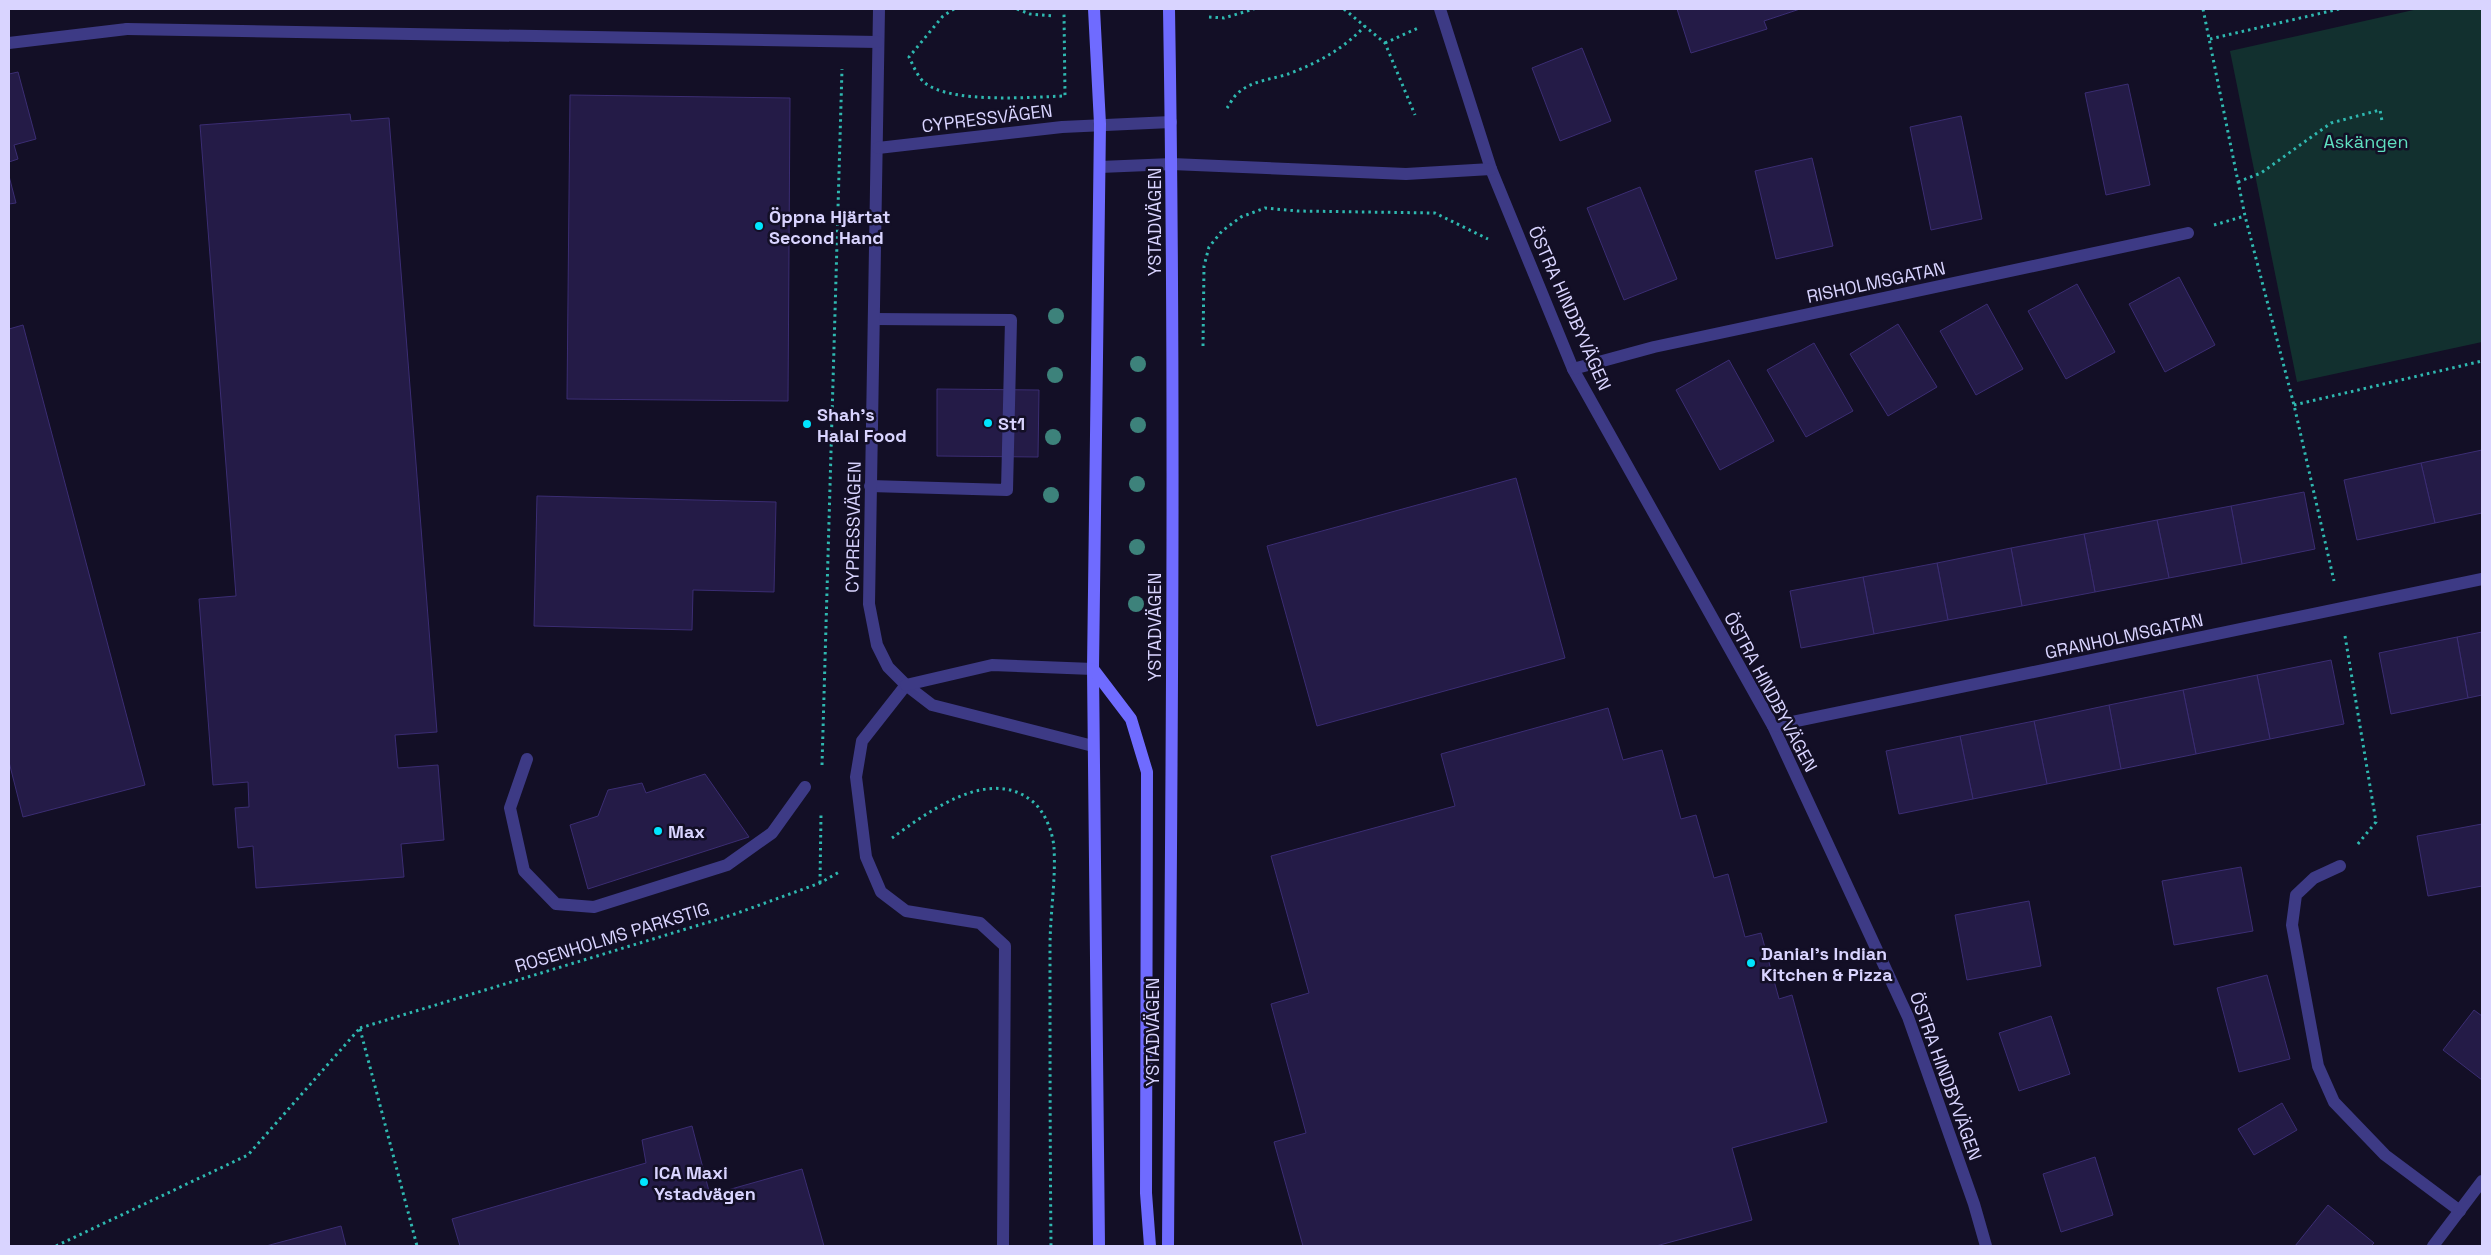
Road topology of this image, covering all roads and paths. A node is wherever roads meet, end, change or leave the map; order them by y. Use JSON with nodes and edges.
{"nodes":[{"id":1,"x":879,"y":9,"type":"edge"},
{"id":2,"x":954,"y":9,"type":"edge"},
{"id":3,"x":1017,"y":9,"type":"edge"},
{"id":4,"x":1064,"y":9,"type":"edge"},
{"id":5,"x":1094,"y":9,"type":"edge"},
{"id":6,"x":1169,"y":9,"type":"edge"},
{"id":7,"x":1254,"y":9,"type":"edge"},
{"id":8,"x":1344,"y":9,"type":"edge"},
{"id":9,"x":1440,"y":9,"type":"edge"},
{"id":10,"x":2204,"y":9,"type":"edge"},
{"id":11,"x":2338,"y":9,"type":"edge"},
{"id":12,"x":1055,"y":16,"type":"dead end"},
{"id":13,"x":1209,"y":17,"type":"dead end"},
{"id":14,"x":1365,"y":26,"type":"junction"},
{"id":15,"x":1418,"y":28,"type":"dead end"},
{"id":16,"x":2210,"y":39,"type":"junction"},
{"id":17,"x":842,"y":41,"type":"junction"},
{"id":18,"x":878,"y":42,"type":"junction"},
{"id":19,"x":1385,"y":43,"type":"junction"},
{"id":20,"x":9,"y":44,"type":"edge"},
{"id":21,"x":1227,"y":108,"type":"dead end"},
{"id":22,"x":1415,"y":115,"type":"dead end"},
{"id":23,"x":2382,"y":121,"type":"dead end"},
{"id":24,"x":1171,"y":122,"type":"junction"},
{"id":25,"x":1100,"y":124,"type":"junction"},
{"id":26,"x":878,"y":148,"type":"junction"},
{"id":27,"x":1172,"y":164,"type":"junction"},
{"id":28,"x":1100,"y":167,"type":"junction"},
{"id":29,"x":1491,"y":169,"type":"junction"},
{"id":30,"x":2238,"y":182,"type":"junction"},
{"id":31,"x":2188,"y":233,"type":"dead end"},
{"id":32,"x":1528,"y":258,"type":"junction"},
{"id":33,"x":874,"y":319,"type":"junction"},
{"id":34,"x":1202,"y":355,"type":"dead end"},
{"id":35,"x":2482,"y":361,"type":"edge"},
{"id":36,"x":1573,"y":369,"type":"junction"},
{"id":37,"x":2294,"y":405,"type":"junction"},
{"id":38,"x":870,"y":486,"type":"junction"},
{"id":39,"x":2482,"y":580,"type":"edge"},
{"id":40,"x":2340,"y":609,"type":"junction"},
{"id":41,"x":1093,"y":669,"type":"junction"},
{"id":42,"x":906,"y":685,"type":"junction"},
{"id":43,"x":1773,"y":726,"type":"junction"},
{"id":44,"x":1093,"y":746,"type":"junction"},
{"id":45,"x":527,"y":759,"type":"dead end"},
{"id":46,"x":822,"y":767,"type":"dead end"},
{"id":47,"x":805,"y":787,"type":"dead end"},
{"id":48,"x":822,"y":806,"type":"dead end"},
{"id":49,"x":866,"y":857,"type":"junction"},
{"id":50,"x":2340,"y":866,"type":"joint"},
{"id":51,"x":820,"y":883,"type":"junction"},
{"id":52,"x":360,"y":1028,"type":"junction"},
{"id":53,"x":2482,"y":1181,"type":"edge"},
{"id":54,"x":2460,"y":1212,"type":"junction"},
{"id":55,"x":56,"y":1246,"type":"edge"},
{"id":56,"x":417,"y":1246,"type":"edge"},
{"id":57,"x":1003,"y":1246,"type":"edge"},
{"id":58,"x":1050,"y":1246,"type":"edge"},
{"id":59,"x":1099,"y":1246,"type":"edge"},
{"id":60,"x":1150,"y":1246,"type":"edge"},
{"id":61,"x":1168,"y":1246,"type":"edge"},
{"id":62,"x":1986,"y":1246,"type":"edge"},
{"id":63,"x":2433,"y":1246,"type":"edge"}],
"edges":[{"from":1,"to":18,"type":"street","name":"CYPRESSVÄGEN"},
{"from":2,"to":4,"type":"path"},
{"from":3,"to":12,"type":"path"},
{"from":5,"to":25,"type":"main road"},
{"from":6,"to":24,"type":"main road","name":"YSTADVÄGEN"},
{"from":7,"to":13,"type":"path"},
{"from":8,"to":14,"type":"path"},
{"from":9,"to":29,"type":"street","name":"ÖSTRA HINDBYVÄGEN"},
{"from":10,"to":16,"type":"path"},
{"from":11,"to":16,"type":"path"},
{"from":14,"to":19,"type":"path"},
{"from":14,"to":21,"type":"path"},
{"from":15,"to":19,"type":"path"},
{"from":16,"to":30,"type":"path"},
{"from":17,"to":18,"type":"street"},
{"from":17,"to":20,"type":"street"},
{"from":17,"to":46,"type":"path"},
{"from":18,"to":26,"type":"street","name":"CYPRESSVÄGEN"},
{"from":19,"to":22,"type":"path"},
{"from":23,"to":30,"type":"path"},
{"from":24,"to":25,"type":"street","name":"CYPRESSVÄGEN"},
{"from":24,"to":27,"type":"main road","name":"YSTADVÄGEN"},
{"from":25,"to":26,"type":"street","name":"CYPRESSVÄGEN"},
{"from":25,"to":28,"type":"main road"},
{"from":26,"to":33,"type":"street","name":"CYPRESSVÄGEN"},
{"from":27,"to":28,"type":"street"},
{"from":27,"to":29,"type":"street"},
{"from":27,"to":61,"type":"main road","name":"YSTADVÄGEN"},
{"from":28,"to":41,"type":"main road"},
{"from":29,"to":32,"type":"street","name":"ÖSTRA HINDBYVÄGEN"},
{"from":30,"to":37,"type":"path"},
{"from":31,"to":36,"type":"street","name":"RISHOLMSGATAN"},
{"from":32,"to":34,"type":"path"},
{"from":32,"to":36,"type":"street","name":"ÖSTRA HINDBYVÄGEN"},
{"from":33,"to":38,"type":"street","name":"CYPRESSVÄGEN"},
{"from":33,"to":38,"type":"street"},
{"from":35,"to":37,"type":"path"},
{"from":36,"to":43,"type":"street","name":"ÖSTRA HINDBYVÄGEN"},
{"from":37,"to":40,"type":"path"},
{"from":38,"to":42,"type":"street","name":"CYPRESSVÄGEN"},
{"from":39,"to":40,"type":"street","name":"GRANHOLMSGATAN"},
{"from":40,"to":43,"type":"street","name":"GRANHOLMSGATAN"},
{"from":40,"to":50,"type":"path"},
{"from":41,"to":42,"type":"street"},
{"from":41,"to":44,"type":"main road"},
{"from":41,"to":60,"type":"main road","name":"YSTADVÄGEN"},
{"from":42,"to":44,"type":"street","name":"CYPRESSVÄGEN"},
{"from":42,"to":49,"type":"street"},
{"from":43,"to":62,"type":"street","name":"ÖSTRA HINDBYVÄGEN"},
{"from":44,"to":59,"type":"main road"},
{"from":45,"to":47,"type":"street"},
{"from":48,"to":51,"type":"path"},
{"from":49,"to":51,"type":"path","name":"ROSENHOLMS PARKSTIG"},
{"from":49,"to":57,"type":"street"},
{"from":49,"to":58,"type":"path","name":"ROSENHOLMS PARKSTIG"},
{"from":50,"to":54,"type":"street"},
{"from":51,"to":52,"type":"path","name":"ROSENHOLMS PARKSTIG"},
{"from":52,"to":55,"type":"path"},
{"from":52,"to":56,"type":"path"},
{"from":53,"to":54,"type":"street"},
{"from":54,"to":63,"type":"street"}]}
